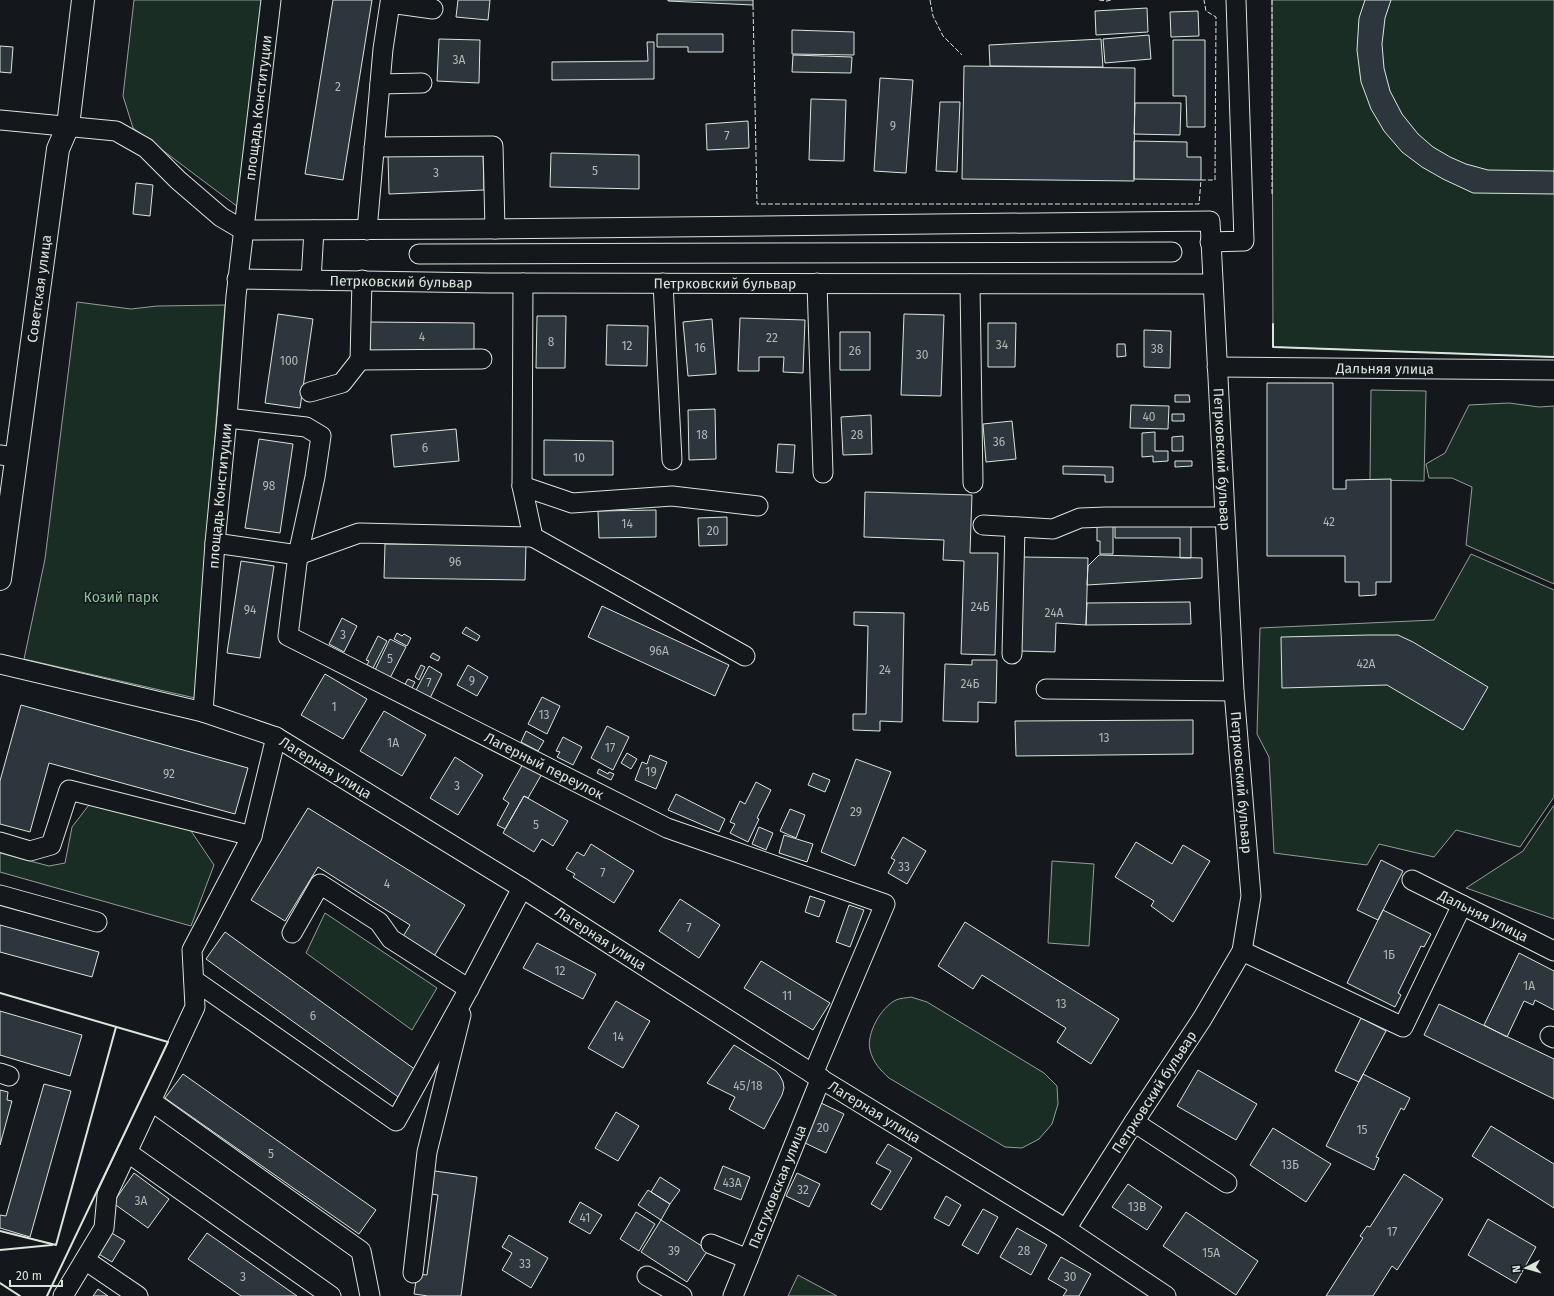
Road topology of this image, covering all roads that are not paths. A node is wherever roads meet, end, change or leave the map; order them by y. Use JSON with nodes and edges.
{"nodes":[{"id":1,"x":83,"y":0,"type":"edge"},
{"id":2,"x":271,"y":0,"type":"edge"},
{"id":3,"x":1236,"y":0,"type":"edge"},
{"id":4,"x":433,"y":9,"type":"dead end"},
{"id":5,"x":422,"y":83,"type":"dead end"},
{"id":6,"x":380,"y":84,"type":"junction"},
{"id":7,"x":0,"y":120,"type":"edge"},
{"id":8,"x":68,"y":126,"type":"junction"},
{"id":9,"x":374,"y":147,"type":"junction"},
{"id":10,"x":221,"y":217,"type":"junction"},
{"id":11,"x":244,"y":223,"type":"junction"},
{"id":12,"x":495,"y":229,"type":"junction"},
{"id":13,"x":314,"y":230,"type":"junction"},
{"id":14,"x":367,"y":230,"type":"junction"},
{"id":15,"x":1210,"y":242,"type":"junction"},
{"id":16,"x":241,"y":251,"type":"junction"},
{"id":17,"x":1172,"y":252,"type":"dead end"},
{"id":18,"x":419,"y":254,"type":"dead end"},
{"id":19,"x":238,"y":279,"type":"junction"},
{"id":20,"x":311,"y":280,"type":"junction"},
{"id":21,"x":362,"y":280,"type":"junction"},
{"id":22,"x":524,"y":283,"type":"junction"},
{"id":23,"x":662,"y":283,"type":"junction"},
{"id":24,"x":818,"y":283,"type":"junction"},
{"id":25,"x":970,"y":284,"type":"junction"},
{"id":26,"x":1212,"y":284,"type":"junction"},
{"id":27,"x":482,"y":359,"type":"dead end"},
{"id":28,"x":360,"y":360,"type":"junction"},
{"id":29,"x":1217,"y":367,"type":"junction"},
{"id":30,"x":1554,"y":370,"type":"edge"},
{"id":31,"x":310,"y":392,"type":"dead end"},
{"id":32,"x":227,"y":418,"type":"junction"},
{"id":33,"x":8,"y":456,"type":"edge"},
{"id":34,"x":672,"y":460,"type":"dead end"},
{"id":35,"x":823,"y":473,"type":"dead end"},
{"id":36,"x":974,"y":484,"type":"dead end"},
{"id":37,"x":522,"y":486,"type":"junction"},
{"id":38,"x":758,"y":506,"type":"dead end"},
{"id":39,"x":1224,"y":517,"type":"junction"},
{"id":40,"x":983,"y":525,"type":"dead end"},
{"id":41,"x":1016,"y":526,"type":"junction"},
{"id":42,"x":533,"y":537,"type":"junction"},
{"id":43,"x":215,"y":543,"type":"junction"},
{"id":44,"x":298,"y":555,"type":"junction"},
{"id":45,"x":0,"y":579,"type":"edge"},
{"id":46,"x":1012,"y":654,"type":"dead end"},
{"id":47,"x":746,"y":656,"type":"dead end"},
{"id":48,"x":0,"y":664,"type":"edge"},
{"id":49,"x":1046,"y":689,"type":"dead end"},
{"id":50,"x":1234,"y":691,"type":"junction"},
{"id":51,"x":203,"y":712,"type":"junction"},
{"id":52,"x":276,"y":737,"type":"junction"},
{"id":53,"x":252,"y":836,"type":"junction"},
{"id":54,"x":0,"y":842,"type":"edge"},
{"id":55,"x":1412,"y":880,"type":"dead end"},
{"id":56,"x":522,"y":888,"type":"junction"},
{"id":57,"x":0,"y":895,"type":"edge"},
{"id":58,"x":885,"y":904,"type":"joint"},
{"id":59,"x":1462,"y":905,"type":"junction"},
{"id":60,"x":97,"y":922,"type":"dead end"},
{"id":61,"x":292,"y":933,"type":"dead end"},
{"id":62,"x":1242,"y":951,"type":"junction"},
{"id":63,"x":1554,"y":951,"type":"edge"},
{"id":64,"x":194,"y":980,"type":"junction"},
{"id":65,"x":467,"y":993,"type":"junction"},
{"id":66,"x":817,"y":1076,"type":"junction"},
{"id":67,"x":151,"y":1101,"type":"junction"},
{"id":68,"x":1134,"y":1122,"type":"junction"},
{"id":69,"x":127,"y":1152,"type":"junction"},
{"id":70,"x":1227,"y":1183,"type":"dead end"},
{"id":71,"x":1066,"y":1229,"type":"junction"},
{"id":72,"x":711,"y":1244,"type":"dead end"},
{"id":73,"x":748,"y":1259,"type":"junction"},
{"id":74,"x":85,"y":1260,"type":"junction"},
{"id":75,"x":413,"y":1273,"type":"dead end"},
{"id":76,"x":647,"y":1276,"type":"dead end"},
{"id":77,"x":63,"y":1296,"type":"edge"},
{"id":78,"x":138,"y":1296,"type":"edge"},
{"id":79,"x":332,"y":1296,"type":"edge"},
{"id":80,"x":370,"y":1296,"type":"edge"},
{"id":81,"x":682,"y":1296,"type":"edge"},
{"id":82,"x":733,"y":1296,"type":"edge"},
{"id":83,"x":1166,"y":1296,"type":"edge"}],
"edges":[{"from":1,"to":8,"type":"main road","name":"Советская улица"},
{"from":2,"to":11,"type":"street","name":"площадь Конституции"},
{"from":3,"to":15,"type":"street"},
{"from":4,"to":6,"type":"street"},
{"from":5,"to":6,"type":"street"},
{"from":6,"to":9,"type":"street"},
{"from":7,"to":8,"type":"street"},
{"from":8,"to":10,"type":"street"},
{"from":8,"to":33,"type":"main road","name":"Советская улица"},
{"from":9,"to":12,"type":"street"},
{"from":9,"to":14,"type":"street"},
{"from":10,"to":11,"type":"street"},
{"from":10,"to":16,"type":"street"},
{"from":11,"to":13,"type":"street","name":"Петрковский бульвар"},
{"from":11,"to":16,"type":"street","name":"площадь Конституции"},
{"from":12,"to":14,"type":"street","name":"Петрковский бульвар"},
{"from":12,"to":15,"type":"street","name":"Петрковский бульвар"},
{"from":13,"to":14,"type":"street","name":"Петрковский бульвар"},
{"from":13,"to":20,"type":"street"},
{"from":15,"to":26,"type":"street","name":"Петрковский бульвар"},
{"from":16,"to":19,"type":"street","name":"площадь Конституции"},
{"from":17,"to":18,"type":"street"},
{"from":19,"to":20,"type":"street","name":"Петрковский бульвар"},
{"from":19,"to":32,"type":"street","name":"площадь Конституции"},
{"from":20,"to":21,"type":"street","name":"Петрковский бульвар"},
{"from":21,"to":22,"type":"street","name":"Петрковский бульвар"},
{"from":21,"to":28,"type":"street"},
{"from":22,"to":23,"type":"street","name":"Петрковский бульвар"},
{"from":22,"to":37,"type":"street"},
{"from":23,"to":24,"type":"street","name":"Петрковский бульвар"},
{"from":23,"to":34,"type":"street"},
{"from":24,"to":25,"type":"street","name":"Петрковский бульвар"},
{"from":24,"to":35,"type":"street"},
{"from":25,"to":26,"type":"street","name":"Петрковский бульвар"},
{"from":25,"to":36,"type":"street"},
{"from":26,"to":29,"type":"street","name":"Петрковский бульвар"},
{"from":27,"to":28,"type":"street"},
{"from":28,"to":31,"type":"street"},
{"from":29,"to":30,"type":"street","name":"Дальняя улица"},
{"from":29,"to":39,"type":"street","name":"Петрковский бульвар"},
{"from":32,"to":43,"type":"street","name":"площадь Конституции"},
{"from":32,"to":44,"type":"street"},
{"from":33,"to":45,"type":"main road","name":"Советская улица"},
{"from":37,"to":38,"type":"street"},
{"from":37,"to":42,"type":"street"},
{"from":39,"to":41,"type":"street"},
{"from":39,"to":50,"type":"street","name":"Петрковский бульвар"},
{"from":40,"to":41,"type":"street"},
{"from":41,"to":46,"type":"street"},
{"from":42,"to":44,"type":"street"},
{"from":42,"to":47,"type":"street"},
{"from":43,"to":44,"type":"street"},
{"from":43,"to":51,"type":"street","name":"площадь Конституции"},
{"from":44,"to":58,"type":"street","name":"Лагерный переулок"},
{"from":48,"to":51,"type":"street","name":"Лагерная улица"},
{"from":49,"to":50,"type":"street"},
{"from":50,"to":62,"type":"street","name":"Петрковский бульвар"},
{"from":51,"to":52,"type":"street","name":"Лагерная улица"},
{"from":52,"to":53,"type":"street"},
{"from":52,"to":56,"type":"street","name":"Лагерная улица"},
{"from":53,"to":54,"type":"street"},
{"from":53,"to":64,"type":"street"},
{"from":55,"to":59,"type":"street","name":"Дальняя улица"},
{"from":56,"to":65,"type":"street"},
{"from":56,"to":66,"type":"street","name":"Лагерная улица"},
{"from":57,"to":60,"type":"street"},
{"from":58,"to":66,"type":"street","name":"Пастуховская улица"},
{"from":59,"to":62,"type":"street"},
{"from":59,"to":63,"type":"street","name":"Дальняя улица"},
{"from":61,"to":65,"type":"street"},
{"from":62,"to":68,"type":"street","name":"Петрковский бульвар"},
{"from":64,"to":65,"type":"street"},
{"from":64,"to":67,"type":"street"},
{"from":65,"to":75,"type":"street"},
{"from":66,"to":71,"type":"street","name":"Лагерная улица"},
{"from":66,"to":73,"type":"street","name":"Пастуховская улица"},
{"from":67,"to":69,"type":"street"},
{"from":67,"to":80,"type":"street"},
{"from":68,"to":70,"type":"street"},
{"from":68,"to":71,"type":"street","name":"Петрковский бульвар"},
{"from":69,"to":74,"type":"street"},
{"from":69,"to":79,"type":"street"},
{"from":71,"to":83,"type":"street","name":"Лагерная улица"},
{"from":72,"to":73,"type":"street"},
{"from":73,"to":82,"type":"street","name":"Пастуховская улица"},
{"from":74,"to":77,"type":"street"},
{"from":74,"to":78,"type":"street"},
{"from":76,"to":81,"type":"street"}]}
